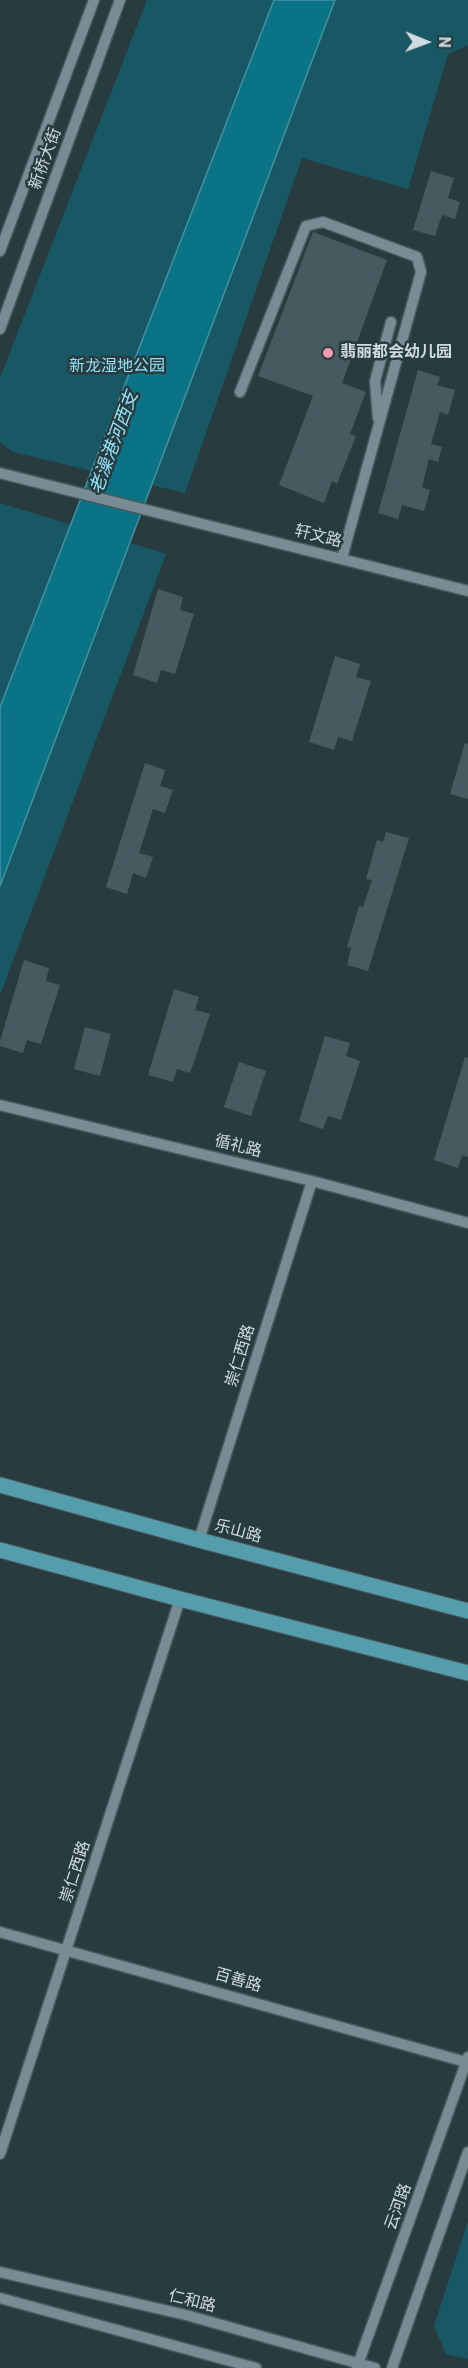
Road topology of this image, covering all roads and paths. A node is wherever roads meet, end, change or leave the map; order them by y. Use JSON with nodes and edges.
{"nodes":[{"id":1,"x":94,"y":0,"type":"edge"},
{"id":2,"x":120,"y":0,"type":"edge"},
{"id":3,"x":0,"y":251,"type":"edge"},
{"id":4,"x":391,"y":322,"type":"dead end"},
{"id":5,"x":0,"y":329,"type":"edge"},
{"id":6,"x":240,"y":392,"type":"dead end"},
{"id":7,"x":379,"y":426,"type":"junction"},
{"id":8,"x":0,"y":473,"type":"edge"},
{"id":9,"x":342,"y":558,"type":"junction"},
{"id":10,"x":468,"y":591,"type":"edge"},
{"id":11,"x":0,"y":1105,"type":"edge"},
{"id":12,"x":312,"y":1181,"type":"junction"},
{"id":13,"x":468,"y":1222,"type":"edge"},
{"id":14,"x":0,"y":1485,"type":"edge"},
{"id":15,"x":199,"y":1540,"type":"junction"},
{"id":16,"x":0,"y":1550,"type":"edge"},
{"id":17,"x":180,"y":1599,"type":"junction"},
{"id":18,"x":468,"y":1611,"type":"edge"},
{"id":19,"x":468,"y":1673,"type":"edge"},
{"id":20,"x":0,"y":1932,"type":"edge"},
{"id":21,"x":67,"y":1949,"type":"junction"},
{"id":22,"x":467,"y":2059,"type":"edge"},
{"id":23,"x":468,"y":2152,"type":"edge"},
{"id":24,"x":0,"y":2154,"type":"edge"},
{"id":25,"x":0,"y":2272,"type":"edge"},
{"id":26,"x":0,"y":2298,"type":"edge"},
{"id":27,"x":358,"y":2366,"type":"edge"},
{"id":28,"x":255,"y":2368,"type":"edge"},
{"id":29,"x":375,"y":2368,"type":"edge"},
{"id":30,"x":392,"y":2368,"type":"edge"}],
"edges":[{"from":1,"to":3,"type":"street","name":"新桥大街"},
{"from":2,"to":5,"type":"street","name":"新桥大街"},
{"from":4,"to":7,"type":"street"},
{"from":6,"to":7,"type":"street"},
{"from":7,"to":9,"type":"street"},
{"from":8,"to":9,"type":"street","name":"轩文路"},
{"from":9,"to":10,"type":"street","name":"轩文路"},
{"from":11,"to":12,"type":"street","name":"循礼路"},
{"from":12,"to":13,"type":"street","name":"循礼路"},
{"from":12,"to":15,"type":"street","name":"崇仁西路"},
{"from":14,"to":15,"type":"main road","name":"乐山路"},
{"from":15,"to":18,"type":"main road","name":"乐山路"},
{"from":16,"to":17,"type":"main road"},
{"from":17,"to":19,"type":"main road"},
{"from":17,"to":21,"type":"street","name":"崇仁西路"},
{"from":20,"to":21,"type":"street","name":"百善路"},
{"from":21,"to":22,"type":"street","name":"百善路"},
{"from":21,"to":24,"type":"street","name":"崇仁西路"},
{"from":22,"to":27,"type":"street","name":"云河路"},
{"from":23,"to":30,"type":"street"},
{"from":25,"to":27,"type":"street","name":"仁和路"},
{"from":26,"to":28,"type":"street"},
{"from":27,"to":29,"type":"street","name":"仁和路"}]}
